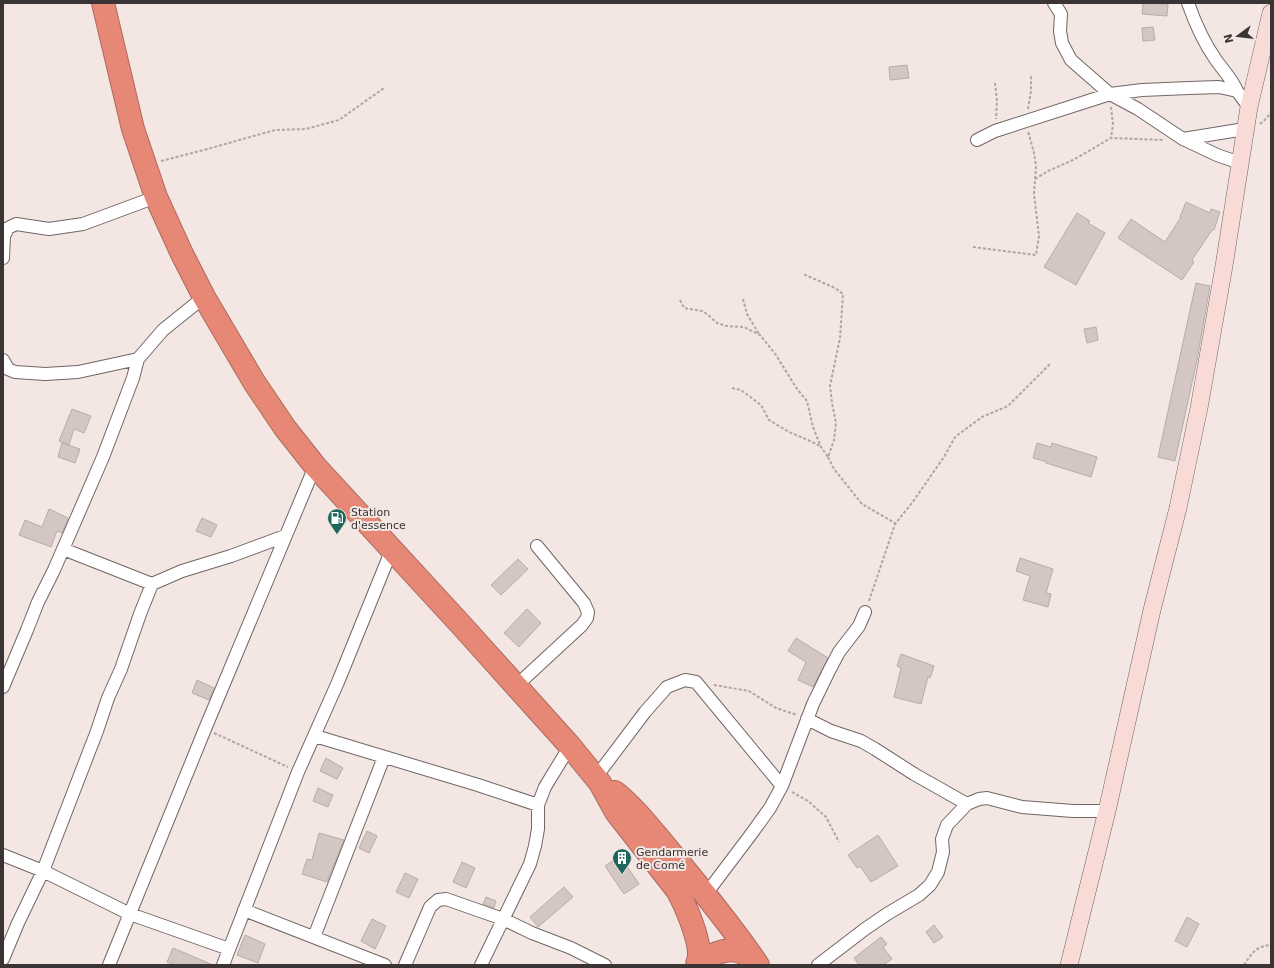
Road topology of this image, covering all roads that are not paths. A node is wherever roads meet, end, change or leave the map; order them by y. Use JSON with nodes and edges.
{"nodes":[{"id":1,"x":103,"y":3,"type":"edge"},
{"id":2,"x":1054,"y":3,"type":"edge"},
{"id":3,"x":1188,"y":3,"type":"edge"},
{"id":4,"x":1063,"y":9,"type":"edge"},
{"id":5,"x":1271,"y":12,"type":"edge"},
{"id":6,"x":1237,"y":91,"type":"junction"},
{"id":7,"x":1110,"y":94,"type":"junction"},
{"id":8,"x":1249,"y":107,"type":"junction"},
{"id":9,"x":1245,"y":129,"type":"junction"},
{"id":10,"x":1183,"y":139,"type":"junction"},
{"id":11,"x":976,"y":140,"type":"dead end"},
{"id":12,"x":1240,"y":163,"type":"junction"},
{"id":13,"x":156,"y":197,"type":"junction"},
{"id":14,"x":3,"y":258,"type":"edge"},
{"id":15,"x":204,"y":297,"type":"junction"},
{"id":16,"x":138,"y":359,"type":"junction"},
{"id":17,"x":3,"y":360,"type":"edge"},
{"id":18,"x":315,"y":466,"type":"junction"},
{"id":19,"x":286,"y":536,"type":"junction"},
{"id":20,"x":537,"y":546,"type":"dead end"},
{"id":21,"x":63,"y":549,"type":"junction"},
{"id":22,"x":392,"y":549,"type":"junction"},
{"id":23,"x":152,"y":584,"type":"junction"},
{"id":24,"x":865,"y":612,"type":"road end"},
{"id":25,"x":516,"y":686,"type":"junction"},
{"id":26,"x":3,"y":687,"type":"edge"},
{"id":27,"x":807,"y":719,"type":"junction"},
{"id":28,"x":315,"y":736,"type":"junction"},
{"id":29,"x":570,"y":746,"type":"junction"},
{"id":30,"x":384,"y":757,"type":"junction"},
{"id":31,"x":598,"y":780,"type":"junction"},
{"id":32,"x":782,"y":786,"type":"junction"},
{"id":33,"x":967,"y":804,"type":"junction"},
{"id":34,"x":538,"y":805,"type":"junction"},
{"id":35,"x":1106,"y":811,"type":"junction"},
{"id":36,"x":3,"y":855,"type":"edge"},
{"id":37,"x":43,"y":871,"type":"junction"},
{"id":38,"x":706,"y":894,"type":"junction"},
{"id":39,"x":244,"y":910,"type":"junction"},
{"id":40,"x":130,"y":914,"type":"junction"},
{"id":41,"x":503,"y":920,"type":"junction"},
{"id":42,"x":314,"y":937,"type":"junction"},
{"id":43,"x":229,"y":949,"type":"junction"},
{"id":44,"x":3,"y":959,"type":"edge"},
{"id":45,"x":109,"y":965,"type":"edge"},
{"id":46,"x":223,"y":965,"type":"edge"},
{"id":47,"x":385,"y":965,"type":"edge"},
{"id":48,"x":405,"y":965,"type":"edge"},
{"id":49,"x":481,"y":965,"type":"edge"},
{"id":50,"x":605,"y":965,"type":"edge"},
{"id":51,"x":697,"y":965,"type":"edge"},
{"id":52,"x":700,"y":965,"type":"edge"},
{"id":53,"x":757,"y":965,"type":"edge"},
{"id":54,"x":818,"y":965,"type":"edge"},
{"id":55,"x":1069,"y":965,"type":"edge"}],
"edges":[{"from":1,"to":13,"type":"highway"},
{"from":2,"to":4,"type":"street"},
{"from":3,"to":6,"type":"street"},
{"from":4,"to":7,"type":"street"},
{"from":5,"to":8,"type":"street"},
{"from":6,"to":7,"type":"street"},
{"from":6,"to":8,"type":"street"},
{"from":7,"to":10,"type":"street"},
{"from":7,"to":11,"type":"street"},
{"from":8,"to":9,"type":"street"},
{"from":9,"to":10,"type":"street"},
{"from":9,"to":12,"type":"street"},
{"from":10,"to":12,"type":"street"},
{"from":12,"to":35,"type":"street"},
{"from":13,"to":14,"type":"street"},
{"from":13,"to":15,"type":"highway"},
{"from":15,"to":16,"type":"street"},
{"from":15,"to":18,"type":"highway"},
{"from":16,"to":17,"type":"street"},
{"from":16,"to":21,"type":"street"},
{"from":18,"to":19,"type":"street"},
{"from":18,"to":22,"type":"highway"},
{"from":19,"to":23,"type":"street"},
{"from":19,"to":40,"type":"street"},
{"from":20,"to":25,"type":"street"},
{"from":21,"to":23,"type":"street"},
{"from":21,"to":26,"type":"street"},
{"from":22,"to":25,"type":"highway"},
{"from":22,"to":28,"type":"street"},
{"from":23,"to":37,"type":"street"},
{"from":24,"to":27,"type":"street"},
{"from":25,"to":29,"type":"highway"},
{"from":27,"to":32,"type":"street"},
{"from":27,"to":33,"type":"street"},
{"from":28,"to":30,"type":"street"},
{"from":28,"to":39,"type":"street"},
{"from":29,"to":31,"type":"highway"},
{"from":29,"to":34,"type":"street"},
{"from":30,"to":34,"type":"street"},
{"from":30,"to":42,"type":"street"},
{"from":31,"to":32,"type":"street"},
{"from":31,"to":38,"type":"highway"},
{"from":31,"to":51,"type":"highway"},
{"from":32,"to":38,"type":"street"},
{"from":33,"to":35,"type":"street"},
{"from":33,"to":54,"type":"street"},
{"from":34,"to":41,"type":"street"},
{"from":35,"to":55,"type":"street"},
{"from":36,"to":37,"type":"street"},
{"from":37,"to":40,"type":"street"},
{"from":37,"to":44,"type":"street"},
{"from":38,"to":53,"type":"highway"},
{"from":39,"to":42,"type":"street"},
{"from":39,"to":43,"type":"street"},
{"from":40,"to":43,"type":"street"},
{"from":40,"to":45,"type":"street"},
{"from":41,"to":48,"type":"street"},
{"from":41,"to":49,"type":"street"},
{"from":41,"to":50,"type":"street"},
{"from":42,"to":47,"type":"street"},
{"from":43,"to":46,"type":"street"},
{"from":52,"to":53,"type":"highway"}]}
